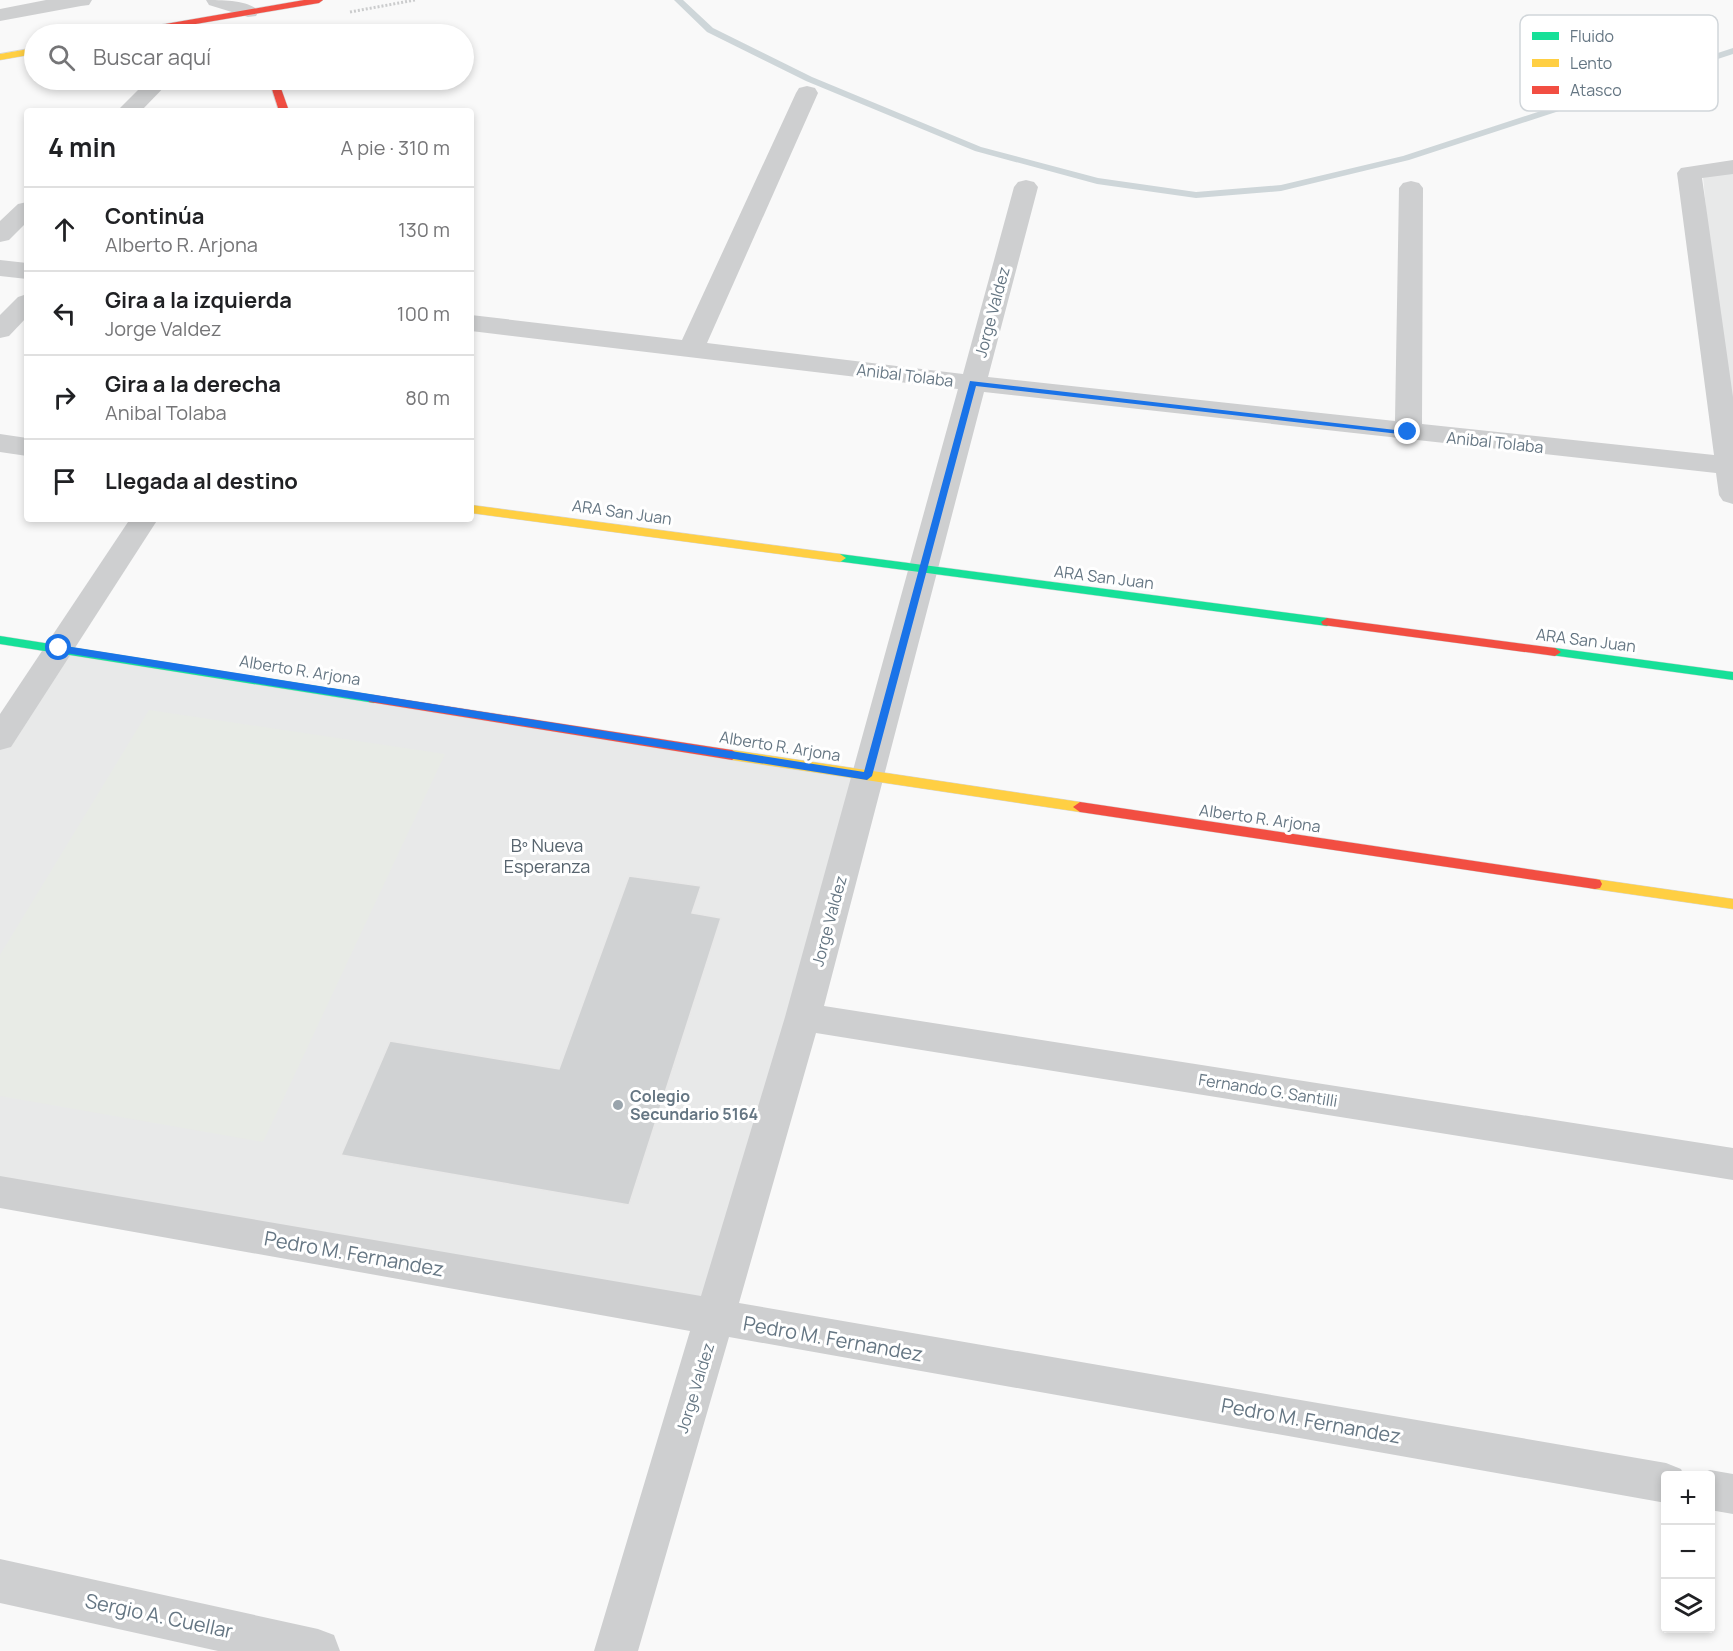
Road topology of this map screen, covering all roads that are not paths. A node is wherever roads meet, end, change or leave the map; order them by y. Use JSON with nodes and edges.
{"nodes":[{"id":1,"x":81,"y":0,"type":"edge"},
{"id":2,"x":217,"y":0,"type":"edge"},
{"id":3,"x":319,"y":0,"type":"edge"},
{"id":4,"x":248,"y":11,"type":"junction"},
{"id":5,"x":0,"y":15,"type":"edge"},
{"id":6,"x":202,"y":24,"type":"edge"},
{"id":7,"x":24,"y":53,"type":"edge"},
{"id":8,"x":0,"y":57,"type":"edge"},
{"id":9,"x":150,"y":90,"type":"edge"},
{"id":10,"x":277,"y":90,"type":"edge"},
{"id":11,"x":807,"y":93,"type":"dead end"},
{"id":12,"x":131,"y":108,"type":"edge"},
{"id":13,"x":283,"y":108,"type":"edge"},
{"id":14,"x":1733,"y":167,"type":"edge"},
{"id":15,"x":1026,"y":186,"type":"dead end"},
{"id":16,"x":1412,"y":188,"type":"dead end"},
{"id":17,"x":24,"y":212,"type":"edge"},
{"id":18,"x":0,"y":235,"type":"edge"},
{"id":19,"x":0,"y":268,"type":"edge"},
{"id":20,"x":24,"y":272,"type":"edge"},
{"id":21,"x":24,"y":305,"type":"edge"},
{"id":22,"x":474,"y":323,"type":"edge"},
{"id":23,"x":0,"y":330,"type":"edge"},
{"id":24,"x":691,"y":350,"type":"junction"},
{"id":25,"x":973,"y":383,"type":"junction"},
{"id":26,"x":1408,"y":432,"type":"junction"},
{"id":27,"x":0,"y":443,"type":"edge"},
{"id":28,"x":24,"y":447,"type":"edge"},
{"id":29,"x":1731,"y":466,"type":"edge"},
{"id":30,"x":1733,"y":495,"type":"edge"},
{"id":31,"x":474,"y":509,"type":"edge"},
{"id":32,"x":142,"y":522,"type":"edge"},
{"id":33,"x":923,"y":569,"type":"junction"},
{"id":34,"x":0,"y":640,"type":"edge"},
{"id":35,"x":59,"y":648,"type":"junction"},
{"id":36,"x":1733,"y":676,"type":"edge"},
{"id":37,"x":0,"y":739,"type":"edge"},
{"id":38,"x":867,"y":776,"type":"junction"},
{"id":39,"x":1733,"y":904,"type":"edge"},
{"id":40,"x":803,"y":1017,"type":"junction"},
{"id":41,"x":1733,"y":1164,"type":"edge"},
{"id":42,"x":0,"y":1192,"type":"edge"},
{"id":43,"x":715,"y":1318,"type":"junction"},
{"id":44,"x":1661,"y":1481,"type":"edge"},
{"id":45,"x":1715,"y":1491,"type":"edge"},
{"id":46,"x":1733,"y":1494,"type":"edge"},
{"id":47,"x":0,"y":1581,"type":"edge"},
{"id":48,"x":318,"y":1651,"type":"edge"},
{"id":49,"x":616,"y":1651,"type":"edge"}],
"edges":[{"from":1,"to":5,"type":"street"},
{"from":2,"to":4,"type":"street"},
{"from":3,"to":4,"type":"street"},
{"from":4,"to":6,"type":"street"},
{"from":7,"to":8,"type":"street"},
{"from":9,"to":12,"type":"street"},
{"from":10,"to":13,"type":"street"},
{"from":11,"to":24,"type":"street"},
{"from":14,"to":29,"type":"street"},
{"from":15,"to":25,"type":"street","name":"Jorge Valdez"},
{"from":16,"to":26,"type":"street"},
{"from":17,"to":18,"type":"street"},
{"from":19,"to":20,"type":"street"},
{"from":21,"to":23,"type":"street"},
{"from":22,"to":24,"type":"street","name":"Anibal Tolaba"},
{"from":24,"to":25,"type":"street","name":"Anibal Tolaba"},
{"from":25,"to":26,"type":"street","name":"Anibal Tolaba"},
{"from":25,"to":33,"type":"street","name":"Jorge Valdez"},
{"from":26,"to":29,"type":"street","name":"Anibal Tolaba"},
{"from":27,"to":28,"type":"street"},
{"from":29,"to":30,"type":"street"},
{"from":31,"to":33,"type":"street","name":"ARA San Juan"},
{"from":32,"to":35,"type":"street"},
{"from":33,"to":36,"type":"street","name":"ARA San Juan"},
{"from":33,"to":38,"type":"street","name":"Jorge Valdez"},
{"from":34,"to":35,"type":"street","name":"Alberto R. Arjona"},
{"from":35,"to":37,"type":"street"},
{"from":35,"to":38,"type":"street","name":"Alberto R. Arjona"},
{"from":38,"to":39,"type":"street","name":"Alberto R. Arjona"},
{"from":38,"to":40,"type":"street","name":"Jorge Valdez"},
{"from":40,"to":41,"type":"street","name":"Fernando G. Santilli"},
{"from":40,"to":43,"type":"street","name":"Jorge Valdez"},
{"from":42,"to":43,"type":"street","name":"Pedro M. Fernandez"},
{"from":43,"to":44,"type":"street","name":"Pedro M. Fernandez"},
{"from":43,"to":49,"type":"street","name":"Jorge Valdez"},
{"from":45,"to":46,"type":"street"},
{"from":47,"to":48,"type":"street","name":"Sergio A. Cuellar"}]}
